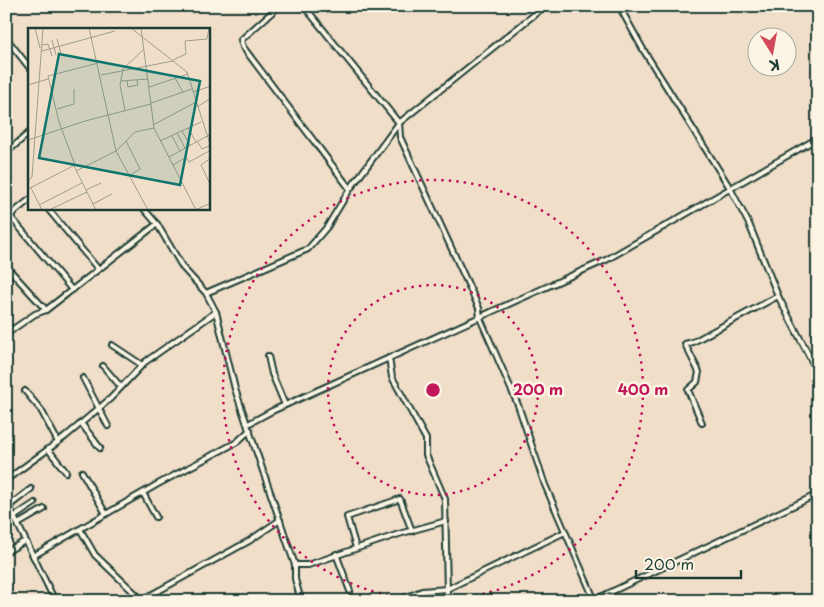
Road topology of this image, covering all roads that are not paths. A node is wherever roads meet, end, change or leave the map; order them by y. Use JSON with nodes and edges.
{"nodes":[{"id":1,"x":279,"y":6,"type":"edge"},
{"id":2,"x":304,"y":6,"type":"edge"},
{"id":3,"x":545,"y":6,"type":"edge"},
{"id":4,"x":619,"y":6,"type":"edge"},
{"id":5,"x":6,"y":38,"type":"edge"},
{"id":6,"x":28,"y":66,"type":"edge"},
{"id":7,"x":399,"y":123,"type":"junction"},
{"id":8,"x":28,"y":134,"type":"edge"},
{"id":9,"x":818,"y":138,"type":"edge"},
{"id":10,"x":6,"y":153,"type":"edge"},
{"id":11,"x":730,"y":188,"type":"junction"},
{"id":12,"x":350,"y":189,"type":"junction"},
{"id":13,"x":28,"y":201,"type":"edge"},
{"id":14,"x":49,"y":210,"type":"edge"},
{"id":15,"x":145,"y":210,"type":"edge"},
{"id":16,"x":8,"y":217,"type":"edge"},
{"id":17,"x":157,"y":224,"type":"junction"},
{"id":18,"x":6,"y":266,"type":"edge"},
{"id":19,"x":98,"y":269,"type":"junction"},
{"id":20,"x":72,"y":290,"type":"junction"},
{"id":21,"x":206,"y":293,"type":"junction"},
{"id":22,"x":778,"y":296,"type":"junction"},
{"id":23,"x":46,"y":310,"type":"junction"},
{"id":24,"x":216,"y":312,"type":"junction"},
{"id":25,"x":480,"y":318,"type":"junction"},
{"id":26,"x":6,"y":323,"type":"edge"},
{"id":27,"x":12,"y":330,"type":"junction"},
{"id":28,"x":6,"y":334,"type":"edge"},
{"id":29,"x":112,"y":345,"type":"dead end"},
{"id":30,"x":268,"y":356,"type":"dead end"},
{"id":31,"x":389,"y":358,"type":"junction"},
{"id":32,"x":142,"y":365,"type":"junction"},
{"id":33,"x":103,"y":366,"type":"dead end"},
{"id":34,"x":818,"y":373,"type":"edge"},
{"id":35,"x":83,"y":378,"type":"dead end"},
{"id":36,"x":121,"y":387,"type":"junction"},
{"id":37,"x":25,"y":391,"type":"dead end"},
{"id":38,"x":285,"y":406,"type":"junction"},
{"id":39,"x":100,"y":407,"type":"junction"},
{"id":40,"x":702,"y":423,"type":"dead end"},
{"id":41,"x":81,"y":424,"type":"junction"},
{"id":42,"x":248,"y":424,"type":"junction"},
{"id":43,"x":108,"y":426,"type":"dead end"},
{"id":44,"x":250,"y":430,"type":"junction"},
{"id":45,"x":58,"y":442,"type":"junction"},
{"id":46,"x":100,"y":448,"type":"dead end"},
{"id":47,"x":48,"y":449,"type":"junction"},
{"id":48,"x":66,"y":472,"type":"dead end"},
{"id":49,"x":82,"y":472,"type":"dead end"},
{"id":50,"x":6,"y":480,"type":"edge"},
{"id":51,"x":31,"y":490,"type":"dead end"},
{"id":52,"x":143,"y":493,"type":"junction"},
{"id":53,"x":818,"y":494,"type":"edge"},
{"id":54,"x":6,"y":500,"type":"edge"},
{"id":55,"x":35,"y":503,"type":"dead end"},
{"id":56,"x":9,"y":506,"type":"junction"},
{"id":57,"x":44,"y":509,"type":"dead end"},
{"id":58,"x":106,"y":514,"type":"junction"},
{"id":59,"x":14,"y":516,"type":"junction"},
{"id":60,"x":156,"y":517,"type":"dead end"},
{"id":61,"x":280,"y":520,"type":"junction"},
{"id":62,"x":446,"y":522,"type":"junction"},
{"id":63,"x":18,"y":524,"type":"junction"},
{"id":64,"x":80,"y":529,"type":"junction"},
{"id":65,"x":412,"y":531,"type":"junction"},
{"id":66,"x":565,"y":532,"type":"junction"},
{"id":67,"x":25,"y":540,"type":"junction"},
{"id":68,"x":356,"y":548,"type":"junction"},
{"id":69,"x":6,"y":552,"type":"edge"},
{"id":70,"x":336,"y":554,"type":"junction"},
{"id":71,"x":33,"y":556,"type":"junction"},
{"id":72,"x":295,"y":565,"type":"junction"},
{"id":73,"x":447,"y":588,"type":"junction"},
{"id":74,"x":350,"y":591,"type":"dead end"},
{"id":75,"x":141,"y":600,"type":"edge"},
{"id":76,"x":594,"y":600,"type":"edge"},
{"id":77,"x":55,"y":601,"type":"edge"},
{"id":78,"x":301,"y":601,"type":"edge"},
{"id":79,"x":396,"y":601,"type":"edge"},
{"id":80,"x":442,"y":601,"type":"edge"}],
"edges":[{"from":1,"to":12,"type":"street"},
{"from":2,"to":7,"type":"street"},
{"from":3,"to":7,"type":"street"},
{"from":4,"to":11,"type":"street"},
{"from":5,"to":6,"type":"street"},
{"from":7,"to":12,"type":"street"},
{"from":7,"to":25,"type":"street"},
{"from":8,"to":10,"type":"street"},
{"from":9,"to":11,"type":"street"},
{"from":11,"to":22,"type":"street"},
{"from":11,"to":25,"type":"street"},
{"from":12,"to":21,"type":"street"},
{"from":13,"to":16,"type":"street"},
{"from":14,"to":19,"type":"street"},
{"from":15,"to":17,"type":"street"},
{"from":16,"to":20,"type":"street"},
{"from":17,"to":19,"type":"street"},
{"from":17,"to":21,"type":"street"},
{"from":18,"to":23,"type":"street"},
{"from":19,"to":20,"type":"street"},
{"from":20,"to":23,"type":"street"},
{"from":21,"to":24,"type":"street"},
{"from":22,"to":34,"type":"street"},
{"from":22,"to":40,"type":"street"},
{"from":23,"to":27,"type":"street"},
{"from":24,"to":32,"type":"street"},
{"from":24,"to":42,"type":"street"},
{"from":25,"to":31,"type":"street"},
{"from":25,"to":66,"type":"street"},
{"from":26,"to":27,"type":"street"},
{"from":27,"to":28,"type":"street"},
{"from":29,"to":32,"type":"street"},
{"from":30,"to":38,"type":"street"},
{"from":31,"to":38,"type":"street"},
{"from":31,"to":62,"type":"street"},
{"from":32,"to":36,"type":"street"},
{"from":33,"to":36,"type":"street"},
{"from":35,"to":39,"type":"street"},
{"from":36,"to":39,"type":"street"},
{"from":37,"to":45,"type":"street"},
{"from":38,"to":42,"type":"street"},
{"from":39,"to":41,"type":"street"},
{"from":39,"to":43,"type":"street"},
{"from":41,"to":45,"type":"street"},
{"from":41,"to":46,"type":"street"},
{"from":42,"to":44,"type":"street"},
{"from":44,"to":52,"type":"street"},
{"from":44,"to":61,"type":"street"},
{"from":45,"to":47,"type":"street"},
{"from":47,"to":48,"type":"street"},
{"from":47,"to":50,"type":"street"},
{"from":49,"to":58,"type":"street"},
{"from":51,"to":56,"type":"street"},
{"from":52,"to":58,"type":"street"},
{"from":52,"to":60,"type":"street"},
{"from":53,"to":76,"type":"street"},
{"from":54,"to":56,"type":"street"},
{"from":55,"to":59,"type":"street"},
{"from":56,"to":59,"type":"street"},
{"from":57,"to":63,"type":"street"},
{"from":58,"to":64,"type":"street"},
{"from":59,"to":63,"type":"street"},
{"from":61,"to":72,"type":"street"},
{"from":61,"to":75,"type":"street"},
{"from":62,"to":65,"type":"street"},
{"from":62,"to":73,"type":"street"},
{"from":63,"to":67,"type":"street"},
{"from":64,"to":71,"type":"street"},
{"from":64,"to":75,"type":"street"},
{"from":65,"to":68,"type":"street"},
{"from":65,"to":68,"type":"street"},
{"from":66,"to":73,"type":"street"},
{"from":66,"to":76,"type":"street"},
{"from":67,"to":69,"type":"street"},
{"from":67,"to":71,"type":"street"},
{"from":68,"to":70,"type":"street"},
{"from":70,"to":72,"type":"street"},
{"from":70,"to":74,"type":"street"},
{"from":71,"to":77,"type":"street"},
{"from":72,"to":78,"type":"street"},
{"from":73,"to":79,"type":"street"},
{"from":73,"to":80,"type":"street"}]}
